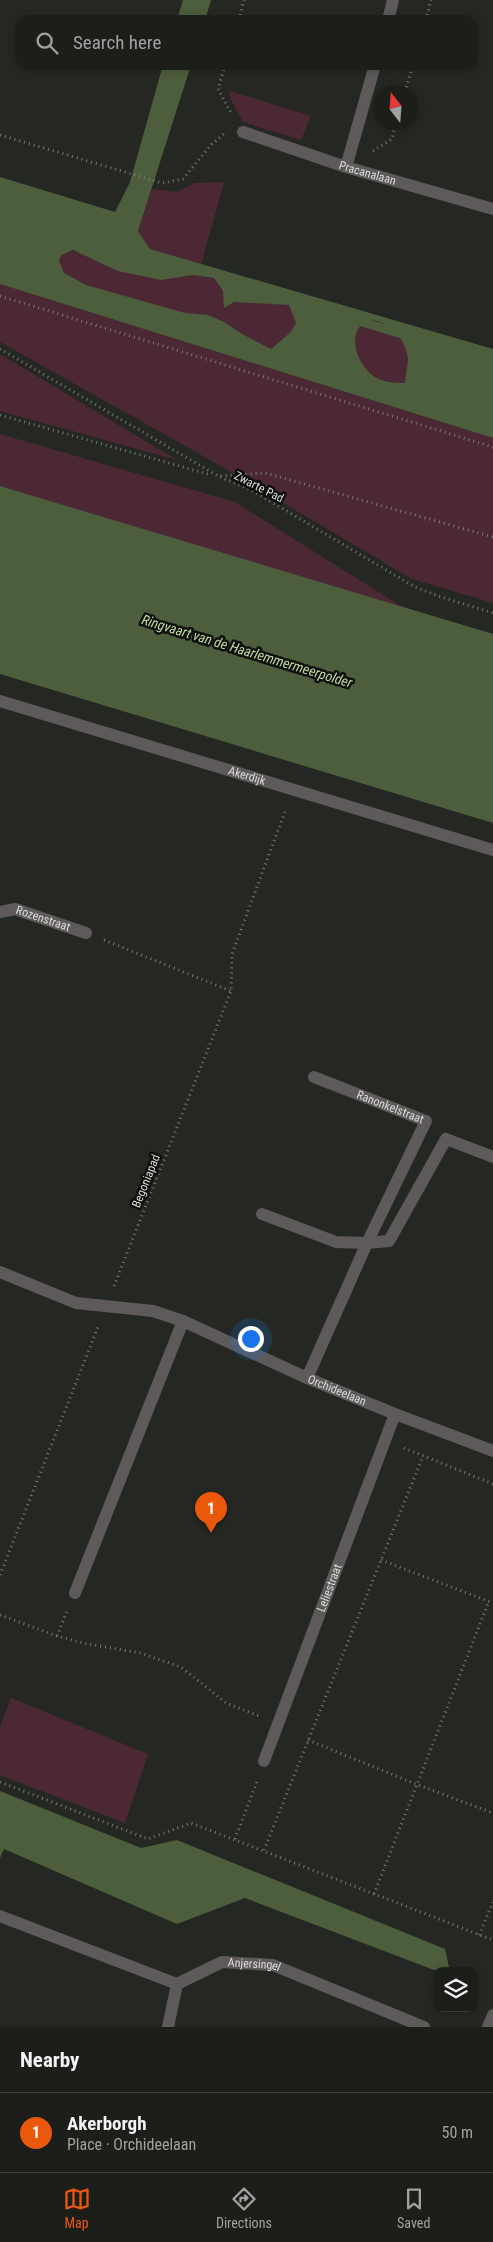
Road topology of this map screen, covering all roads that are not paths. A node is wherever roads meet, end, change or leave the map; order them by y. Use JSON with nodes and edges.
{"nodes":[{"id":1,"x":393,"y":0,"type":"edge"},
{"id":2,"x":389,"y":15,"type":"edge"},
{"id":3,"x":374,"y":70,"type":"edge"},
{"id":4,"x":242,"y":132,"type":"road end"},
{"id":5,"x":346,"y":167,"type":"junction"},
{"id":6,"x":493,"y":209,"type":"edge"},
{"id":7,"x":0,"y":701,"type":"edge"},
{"id":8,"x":493,"y":850,"type":"edge"},
{"id":9,"x":0,"y":912,"type":"edge"},
{"id":10,"x":86,"y":933,"type":"road end"},
{"id":11,"x":314,"y":1078,"type":"dead end"},
{"id":12,"x":493,"y":1158,"type":"edge"},
{"id":13,"x":262,"y":1214,"type":"dead end"},
{"id":14,"x":367,"y":1243,"type":"junction"},
{"id":15,"x":0,"y":1272,"type":"edge"},
{"id":16,"x":183,"y":1321,"type":"junction"},
{"id":17,"x":307,"y":1378,"type":"junction"},
{"id":18,"x":395,"y":1414,"type":"junction"},
{"id":19,"x":493,"y":1451,"type":"edge"},
{"id":20,"x":75,"y":1593,"type":"road end"},
{"id":21,"x":264,"y":1761,"type":"road end"},
{"id":22,"x":0,"y":1916,"type":"edge"},
{"id":23,"x":177,"y":1984,"type":"junction"},
{"id":24,"x":493,"y":2015,"type":"edge"},
{"id":25,"x":168,"y":2027,"type":"edge"},
{"id":26,"x":424,"y":2027,"type":"edge"},
{"id":27,"x":488,"y":2027,"type":"edge"}],
"edges":[{"from":1,"to":2,"type":"street"},
{"from":3,"to":5,"type":"street"},
{"from":4,"to":5,"type":"street","name":"Pracanalaan"},
{"from":5,"to":6,"type":"street","name":"Pracanalaan"},
{"from":7,"to":8,"type":"street","name":"Akerdijk"},
{"from":9,"to":10,"type":"street","name":"Rozenstraat"},
{"from":11,"to":14,"type":"street","name":"Ranonkelstraat"},
{"from":12,"to":14,"type":"street"},
{"from":13,"to":14,"type":"street"},
{"from":14,"to":17,"type":"street","name":"Ranonkelstraat"},
{"from":15,"to":16,"type":"street","name":"Orchideelaan"},
{"from":16,"to":17,"type":"street","name":"Orchideelaan"},
{"from":16,"to":20,"type":"street"},
{"from":17,"to":18,"type":"street","name":"Orchideelaan"},
{"from":18,"to":19,"type":"street","name":"Orchideelaan"},
{"from":18,"to":21,"type":"street","name":"Leliestraat"},
{"from":22,"to":23,"type":"street"},
{"from":23,"to":25,"type":"street"},
{"from":23,"to":26,"type":"street","name":"Anjersingel"},
{"from":24,"to":27,"type":"street"}]}
